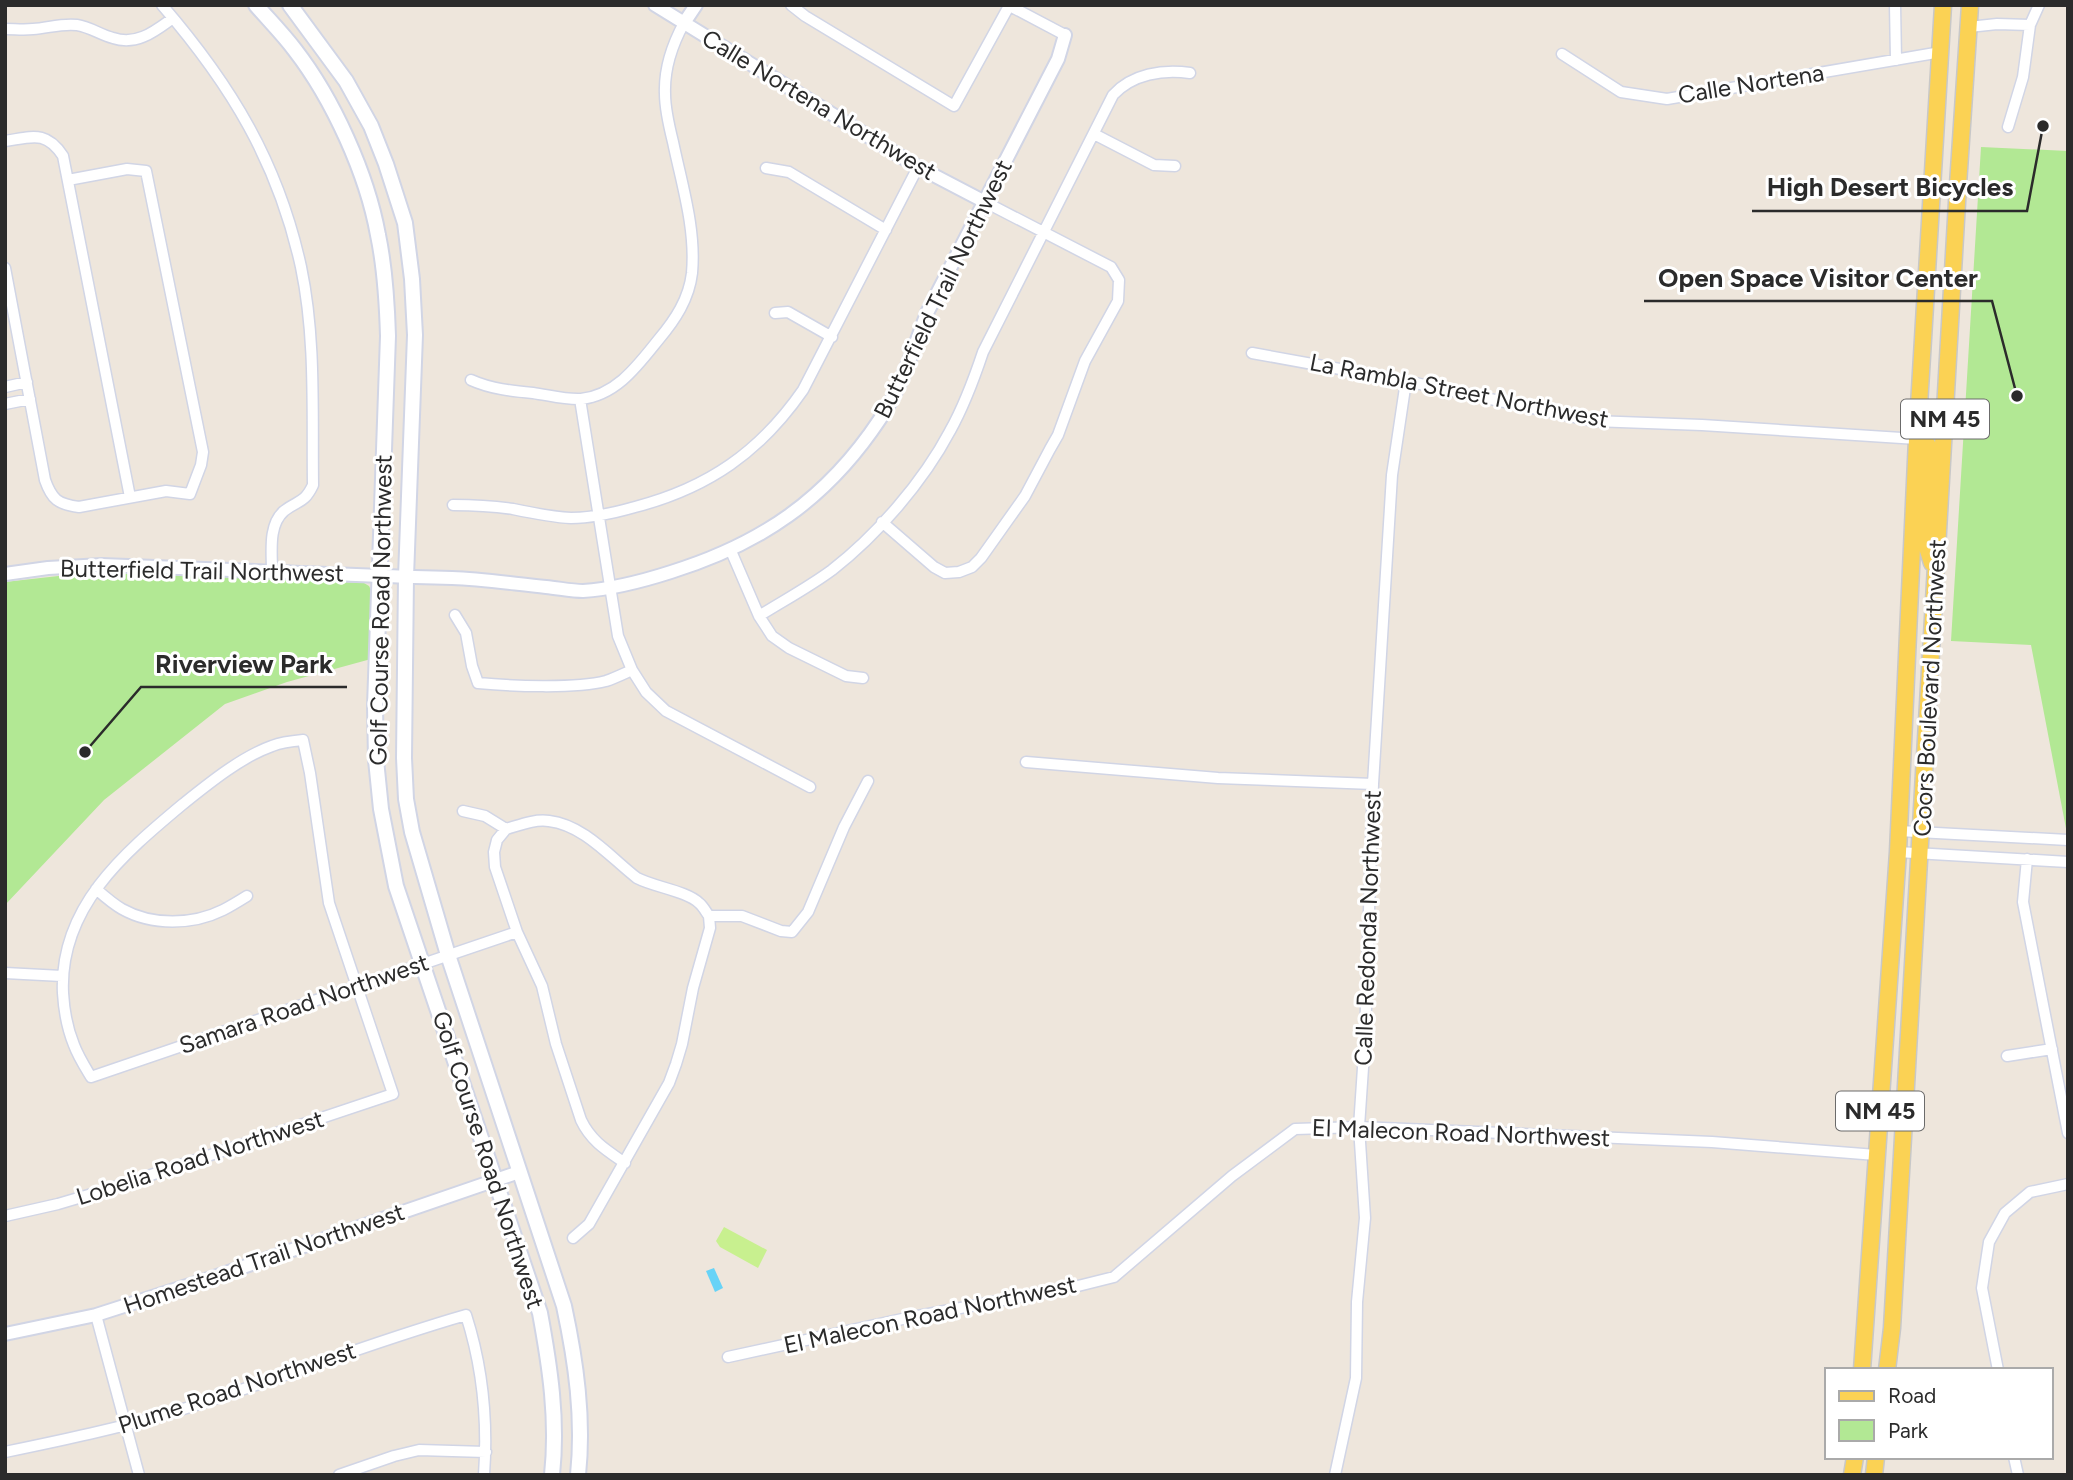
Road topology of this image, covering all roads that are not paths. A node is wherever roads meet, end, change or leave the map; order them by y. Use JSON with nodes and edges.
{"nodes":[{"id":1,"x":162,"y":5,"type":"edge"},
{"id":2,"x":256,"y":5,"type":"edge"},
{"id":3,"x":290,"y":5,"type":"edge"},
{"id":4,"x":655,"y":5,"type":"edge"},
{"id":5,"x":696,"y":5,"type":"edge"},
{"id":6,"x":791,"y":5,"type":"edge"},
{"id":7,"x":1895,"y":5,"type":"edge"},
{"id":8,"x":1943,"y":5,"type":"edge"},
{"id":9,"x":1970,"y":5,"type":"edge"},
{"id":10,"x":2039,"y":5,"type":"edge"},
{"id":11,"x":1009,"y":6,"type":"edge"},
{"id":12,"x":173,"y":18,"type":"junction"},
{"id":13,"x":684,"y":23,"type":"junction"},
{"id":14,"x":2030,"y":25,"type":"junction"},
{"id":15,"x":1969,"y":27,"type":"junction"},
{"id":16,"x":5,"y":29,"type":"edge"},
{"id":17,"x":1065,"y":35,"type":"joint"},
{"id":18,"x":1941,"y":52,"type":"junction"},
{"id":19,"x":1562,"y":54,"type":"dead end"},
{"id":20,"x":1896,"y":60,"type":"junction"},
{"id":21,"x":1190,"y":73,"type":"dead end"},
{"id":22,"x":2008,"y":127,"type":"dead end"},
{"id":23,"x":1094,"y":134,"type":"junction"},
{"id":24,"x":5,"y":141,"type":"edge"},
{"id":25,"x":1175,"y":166,"type":"dead end"},
{"id":26,"x":918,"y":167,"type":"junction"},
{"id":27,"x":766,"y":168,"type":"dead end"},
{"id":28,"x":68,"y":180,"type":"junction"},
{"id":29,"x":985,"y":202,"type":"junction"},
{"id":30,"x":886,"y":230,"type":"junction"},
{"id":31,"x":1043,"y":231,"type":"junction"},
{"id":32,"x":5,"y":268,"type":"edge"},
{"id":33,"x":775,"y":313,"type":"dead end"},
{"id":34,"x":832,"y":337,"type":"junction"},
{"id":35,"x":1252,"y":353,"type":"dead end"},
{"id":36,"x":471,"y":380,"type":"dead end"},
{"id":37,"x":1406,"y":381,"type":"junction"},
{"id":38,"x":27,"y":383,"type":"junction"},
{"id":39,"x":5,"y":387,"type":"edge"},
{"id":40,"x":30,"y":399,"type":"junction"},
{"id":41,"x":580,"y":399,"type":"junction"},
{"id":42,"x":5,"y":404,"type":"edge"},
{"id":43,"x":1917,"y":439,"type":"junction"},
{"id":44,"x":130,"y":497,"type":"junction"},
{"id":45,"x":453,"y":505,"type":"dead end"},
{"id":46,"x":600,"y":515,"type":"junction"},
{"id":47,"x":882,"y":522,"type":"junction"},
{"id":48,"x":731,"y":551,"type":"junction"},
{"id":49,"x":271,"y":571,"type":"junction"},
{"id":50,"x":5,"y":574,"type":"edge"},
{"id":51,"x":381,"y":575,"type":"junction"},
{"id":52,"x":1936,"y":575,"type":"junction"},
{"id":53,"x":406,"y":577,"type":"junction"},
{"id":54,"x":611,"y":587,"type":"junction"},
{"id":55,"x":455,"y":615,"type":"dead end"},
{"id":56,"x":759,"y":616,"type":"junction"},
{"id":57,"x":632,"y":670,"type":"junction"},
{"id":58,"x":863,"y":678,"type":"dead end"},
{"id":59,"x":1026,"y":762,"type":"dead end"},
{"id":60,"x":868,"y":781,"type":"dead end"},
{"id":61,"x":1373,"y":784,"type":"junction"},
{"id":62,"x":810,"y":787,"type":"dead end"},
{"id":63,"x":463,"y":811,"type":"dead end"},
{"id":64,"x":506,"y":829,"type":"junction"},
{"id":65,"x":1899,"y":831,"type":"junction"},
{"id":66,"x":1922,"y":832,"type":"junction"},
{"id":67,"x":2068,"y":840,"type":"edge"},
{"id":68,"x":1898,"y":852,"type":"junction"},
{"id":69,"x":1920,"y":853,"type":"junction"},
{"id":70,"x":2027,"y":859,"type":"junction"},
{"id":71,"x":2068,"y":862,"type":"edge"},
{"id":72,"x":96,"y":889,"type":"junction"},
{"id":73,"x":247,"y":896,"type":"dead end"},
{"id":74,"x":709,"y":916,"type":"junction"},
{"id":75,"x":517,"y":932,"type":"junction"},
{"id":76,"x":449,"y":955,"type":"junction"},
{"id":77,"x":422,"y":963,"type":"junction"},
{"id":78,"x":5,"y":972,"type":"edge"},
{"id":79,"x":62,"y":976,"type":"junction"},
{"id":80,"x":357,"y":986,"type":"junction"},
{"id":81,"x":2052,"y":1049,"type":"junction"},
{"id":82,"x":2007,"y":1056,"type":"dead end"},
{"id":83,"x":1359,"y":1127,"type":"junction"},
{"id":84,"x":2068,"y":1133,"type":"edge"},
{"id":85,"x":1876,"y":1156,"type":"junction"},
{"id":86,"x":625,"y":1163,"type":"junction"},
{"id":87,"x":519,"y":1172,"type":"junction"},
{"id":88,"x":496,"y":1180,"type":"junction"},
{"id":89,"x":2068,"y":1184,"type":"edge"},
{"id":90,"x":5,"y":1216,"type":"edge"},
{"id":91,"x":573,"y":1238,"type":"dead end"},
{"id":92,"x":96,"y":1315,"type":"junction"},
{"id":93,"x":6,"y":1333,"type":"edge"},
{"id":94,"x":728,"y":1357,"type":"dead end"},
{"id":95,"x":1862,"y":1368,"type":"edge"},
{"id":96,"x":1887,"y":1368,"type":"edge"},
{"id":97,"x":1998,"y":1368,"type":"edge"},
{"id":98,"x":125,"y":1425,"type":"junction"},
{"id":99,"x":5,"y":1452,"type":"edge"},
{"id":100,"x":486,"y":1452,"type":"junction"},
{"id":101,"x":139,"y":1475,"type":"edge"},
{"id":102,"x":339,"y":1475,"type":"edge"},
{"id":103,"x":484,"y":1475,"type":"edge"},
{"id":104,"x":552,"y":1475,"type":"edge"},
{"id":105,"x":578,"y":1475,"type":"edge"},
{"id":106,"x":1335,"y":1475,"type":"edge"}],
"edges":[{"from":1,"to":12,"type":"street"},
{"from":2,"to":51,"type":"main road","name":"Golf Course Road Northwest"},
{"from":3,"to":53,"type":"main road","name":"Golf Course Road Northwest"},
{"from":4,"to":13,"type":"street","name":"Calle Nortena Northwest"},
{"from":5,"to":13,"type":"street"},
{"from":6,"to":11,"type":"street"},
{"from":7,"to":20,"type":"street"},
{"from":8,"to":18,"type":"main road","name":"Coors Boulevard Northwest","number":"NM 45"},
{"from":9,"to":15,"type":"main road","name":"Coors Boulevard Northwest","number":"NM 45"},
{"from":10,"to":14,"type":"street"},
{"from":11,"to":17,"type":"street"},
{"from":12,"to":16,"type":"street"},
{"from":12,"to":49,"type":"street"},
{"from":13,"to":26,"type":"street","name":"Calle Nortena Northwest"},
{"from":13,"to":41,"type":"street"},
{"from":14,"to":15,"type":"street"},
{"from":14,"to":22,"type":"street"},
{"from":15,"to":52,"type":"main road","name":"Coors Boulevard Northwest","number":"NM 45"},
{"from":17,"to":29,"type":"street","name":"Butterfield Trail Northwest"},
{"from":18,"to":20,"type":"street","name":"Calle Nortena"},
{"from":18,"to":43,"type":"main road","name":"Coors Boulevard Northwest","number":"NM 45"},
{"from":19,"to":20,"type":"street","name":"Calle Nortena"},
{"from":21,"to":23,"type":"street"},
{"from":23,"to":25,"type":"street"},
{"from":23,"to":31,"type":"street"},
{"from":24,"to":28,"type":"street"},
{"from":26,"to":29,"type":"street","name":"Calle Nortena Northwest"},
{"from":26,"to":30,"type":"street"},
{"from":27,"to":30,"type":"street"},
{"from":28,"to":44,"type":"street"},
{"from":28,"to":44,"type":"street"},
{"from":29,"to":31,"type":"street"},
{"from":29,"to":48,"type":"street","name":"Butterfield Trail Northwest"},
{"from":30,"to":34,"type":"street"},
{"from":31,"to":47,"type":"street"},
{"from":31,"to":47,"type":"street"},
{"from":32,"to":38,"type":"street"},
{"from":33,"to":34,"type":"street"},
{"from":34,"to":46,"type":"street"},
{"from":35,"to":37,"type":"street","name":"La Rambla Street Northwest"},
{"from":36,"to":41,"type":"street"},
{"from":37,"to":43,"type":"street","name":"La Rambla Street Northwest"},
{"from":37,"to":61,"type":"street","name":"Calle Redonda Northwest"},
{"from":38,"to":39,"type":"street"},
{"from":38,"to":40,"type":"street"},
{"from":40,"to":42,"type":"street"},
{"from":40,"to":44,"type":"street"},
{"from":41,"to":46,"type":"street"},
{"from":43,"to":52,"type":"main road"},
{"from":43,"to":65,"type":"main road","name":"Coors Boulevard Northwest","number":"NM 45"},
{"from":45,"to":46,"type":"street"},
{"from":46,"to":54,"type":"street"},
{"from":47,"to":56,"type":"street"},
{"from":48,"to":54,"type":"street","name":"Butterfield Trail Northwest"},
{"from":48,"to":56,"type":"street"},
{"from":49,"to":50,"type":"street","name":"Butterfield Trail Northwest"},
{"from":49,"to":51,"type":"street","name":"Butterfield Trail Northwest"},
{"from":51,"to":53,"type":"street","name":"Butterfield Trail Northwest"},
{"from":51,"to":77,"type":"main road","name":"Golf Course Road Northwest"},
{"from":52,"to":66,"type":"main road","name":"Coors Boulevard Northwest","number":"NM 45"},
{"from":53,"to":54,"type":"street","name":"Butterfield Trail Northwest"},
{"from":53,"to":76,"type":"main road","name":"Golf Course Road Northwest"},
{"from":54,"to":57,"type":"street"},
{"from":55,"to":57,"type":"street"},
{"from":56,"to":58,"type":"street"},
{"from":57,"to":62,"type":"street"},
{"from":59,"to":61,"type":"street"},
{"from":60,"to":74,"type":"street"},
{"from":61,"to":83,"type":"street","name":"Calle Redonda Northwest"},
{"from":63,"to":64,"type":"street"},
{"from":64,"to":74,"type":"street"},
{"from":64,"to":75,"type":"street"},
{"from":65,"to":66,"type":"street"},
{"from":65,"to":68,"type":"main road","name":"Coors Boulevard Northwest","number":"NM 45"},
{"from":66,"to":67,"type":"street"},
{"from":66,"to":69,"type":"main road","name":"Coors Boulevard Northwest","number":"NM 45"},
{"from":68,"to":69,"type":"street"},
{"from":68,"to":85,"type":"main road","name":"Coors Boulevard Northwest","number":"NM 45"},
{"from":69,"to":70,"type":"street"},
{"from":69,"to":96,"type":"main road","name":"Coors Boulevard Northwest","number":"NM 45"},
{"from":70,"to":71,"type":"street"},
{"from":70,"to":81,"type":"street"},
{"from":72,"to":73,"type":"street"},
{"from":72,"to":79,"type":"street"},
{"from":72,"to":80,"type":"street"},
{"from":74,"to":86,"type":"street"},
{"from":75,"to":76,"type":"street","name":"Samara Road Northwest"},
{"from":75,"to":86,"type":"street"},
{"from":76,"to":77,"type":"street","name":"Samara Road Northwest"},
{"from":76,"to":87,"type":"main road","name":"Golf Course Road Northwest"},
{"from":77,"to":80,"type":"street","name":"Samara Road Northwest"},
{"from":77,"to":88,"type":"main road","name":"Golf Course Road Northwest"},
{"from":78,"to":79,"type":"street"},
{"from":79,"to":80,"type":"street","name":"Samara Road Northwest"},
{"from":80,"to":90,"type":"street","name":"Lobelia Road Northwest"},
{"from":81,"to":82,"type":"street"},
{"from":81,"to":84,"type":"street"},
{"from":83,"to":85,"type":"street","name":"El Malecon Road Northwest"},
{"from":83,"to":94,"type":"street","name":"El Malecon Road Northwest"},
{"from":83,"to":106,"type":"street","name":"Calle Redonda Northwest"},
{"from":85,"to":95,"type":"main road","name":"Coors Boulevard Northwest","number":"NM 45"},
{"from":86,"to":91,"type":"street"},
{"from":87,"to":88,"type":"street","name":"Homestead Trail Northwest"},
{"from":87,"to":105,"type":"main road","name":"Golf Course Road Northwest"},
{"from":88,"to":92,"type":"street","name":"Homestead Trail Northwest"},
{"from":88,"to":104,"type":"main road","name":"Golf Course Road Northwest"},
{"from":89,"to":97,"type":"street"},
{"from":92,"to":93,"type":"street","name":"Homestead Trail Northwest"},
{"from":92,"to":98,"type":"street"},
{"from":98,"to":99,"type":"street","name":"Plume Road Northwest"},
{"from":98,"to":100,"type":"street","name":"Plume Road Northwest"},
{"from":98,"to":101,"type":"street"},
{"from":100,"to":102,"type":"street"},
{"from":100,"to":103,"type":"street"}]}
